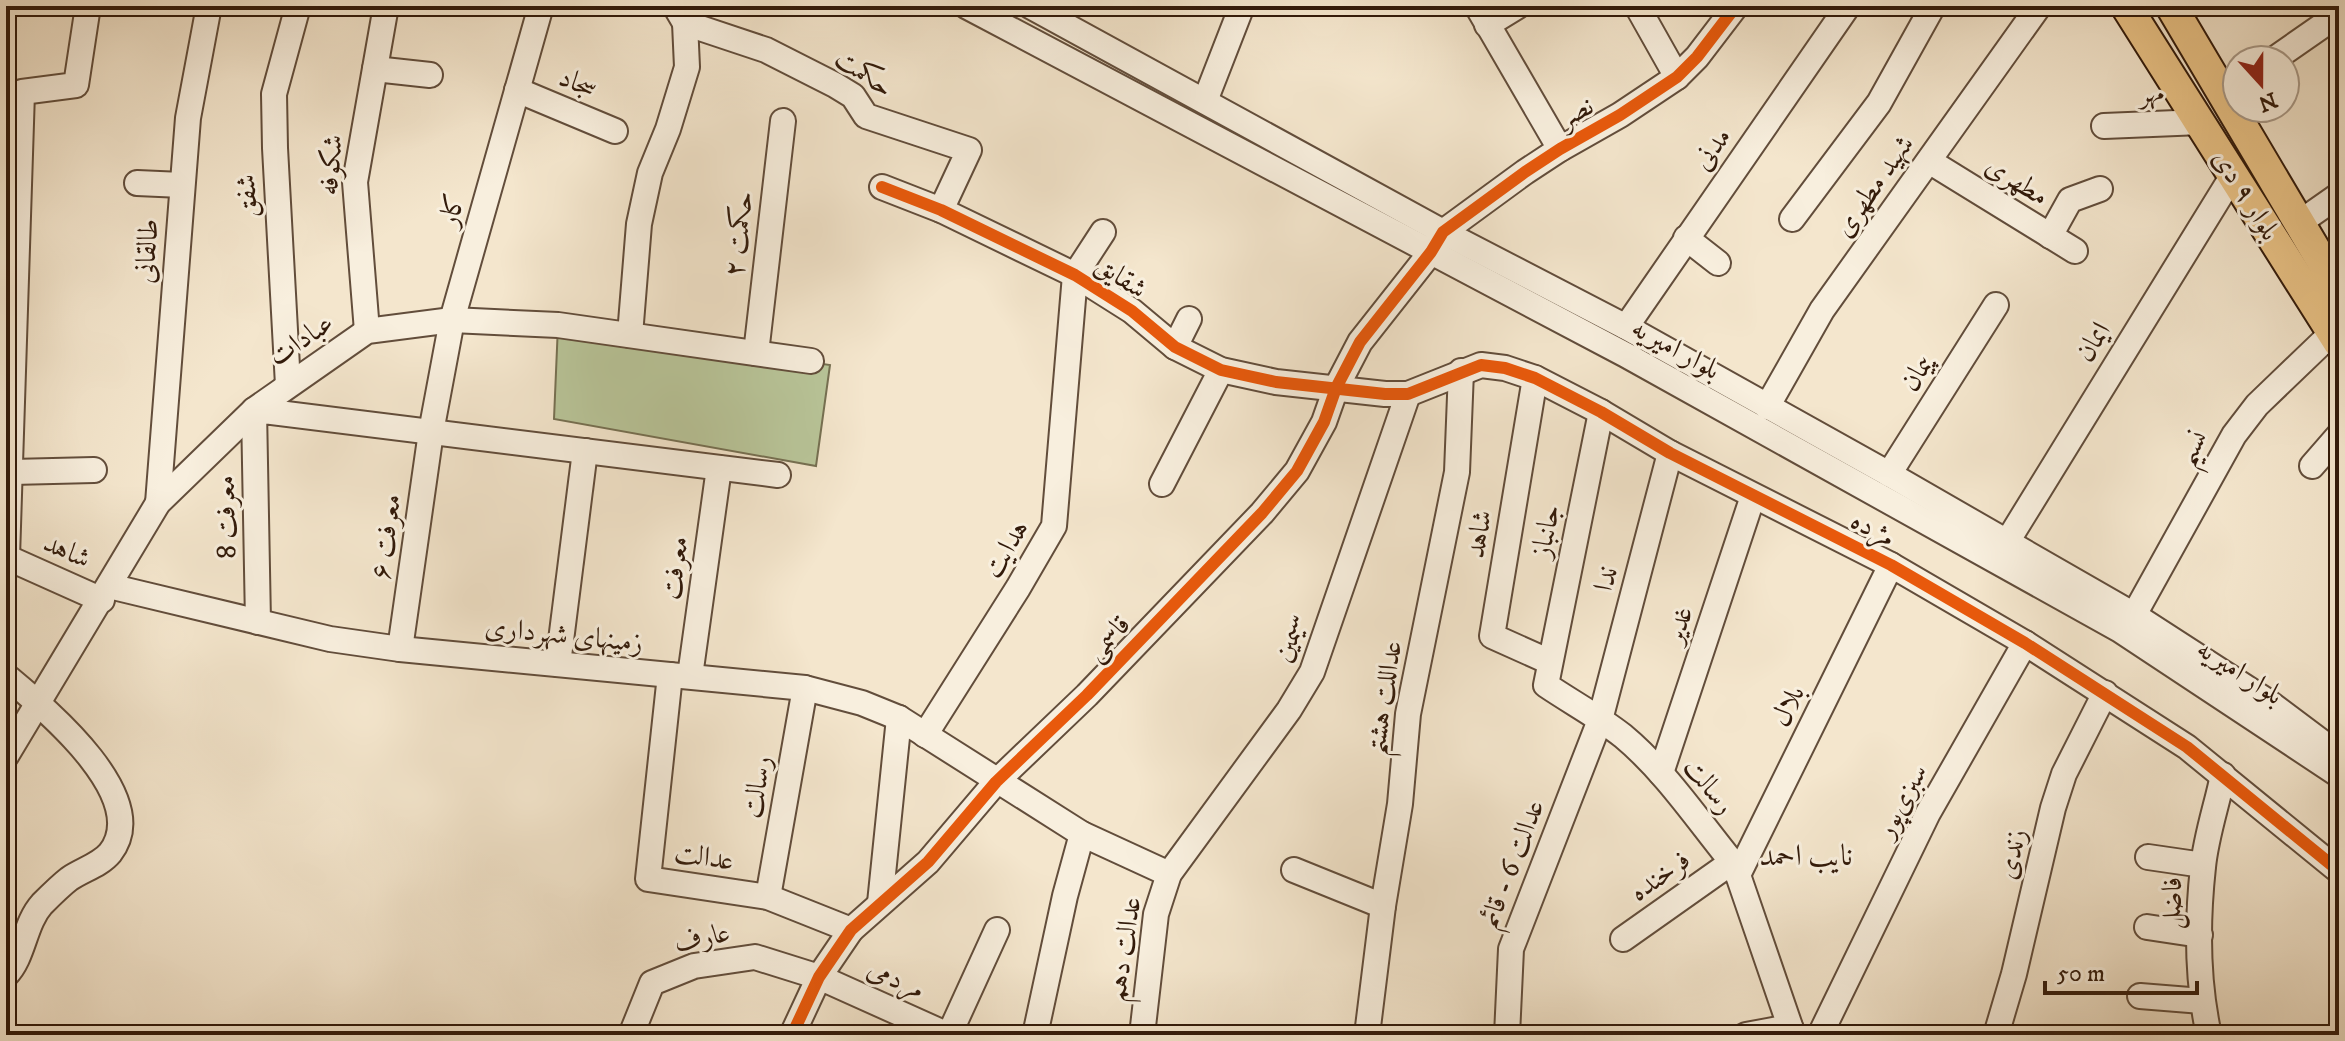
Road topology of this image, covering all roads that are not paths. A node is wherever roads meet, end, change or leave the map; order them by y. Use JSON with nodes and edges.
{"nodes":[{"id":1,"x":88,"y":6,"type":"edge"},
{"id":2,"x":209,"y":6,"type":"edge"},
{"id":3,"x":298,"y":6,"type":"edge"},
{"id":4,"x":386,"y":6,"type":"edge"},
{"id":5,"x":541,"y":6,"type":"edge"},
{"id":6,"x":966,"y":6,"type":"edge"},
{"id":7,"x":1030,"y":6,"type":"edge"},
{"id":8,"x":1518,"y":6,"type":"edge"},
{"id":9,"x":1637,"y":6,"type":"edge"},
{"id":10,"x":1736,"y":6,"type":"edge"},
{"id":11,"x":1848,"y":6,"type":"edge"},
{"id":12,"x":1933,"y":6,"type":"edge"},
{"id":13,"x":2039,"y":6,"type":"edge"},
{"id":14,"x":2126,"y":6,"type":"edge"},
{"id":15,"x":2171,"y":6,"type":"edge"},
{"id":16,"x":1236,"y":8,"type":"edge"},
{"id":17,"x":1060,"y":13,"type":"edge"},
{"id":18,"x":680,"y":14,"type":"edge"},
{"id":19,"x":2339,"y":14,"type":"edge"},
{"id":20,"x":1482,"y":16,"type":"edge"},
{"id":21,"x":2296,"y":44,"type":"edge"},
{"id":22,"x":375,"y":69,"type":"junction"},
{"id":23,"x":430,"y":75,"type":"dead end"},
{"id":24,"x":1677,"y":77,"type":"junction"},
{"id":25,"x":2221,"y":77,"type":"edge"},
{"id":26,"x":14,"y":90,"type":"edge"},
{"id":27,"x":517,"y":90,"type":"junction"},
{"id":28,"x":1205,"y":101,"type":"junction"},
{"id":29,"x":783,"y":121,"type":"dead end"},
{"id":30,"x":2201,"y":122,"type":"junction"},
{"id":31,"x":2248,"y":124,"type":"edge"},
{"id":32,"x":2104,"y":126,"type":"dead end"},
{"id":33,"x":615,"y":131,"type":"dead end"},
{"id":34,"x":1560,"y":149,"type":"junction"},
{"id":35,"x":1929,"y":161,"type":"junction"},
{"id":36,"x":2233,"y":175,"type":"junction"},
{"id":37,"x":137,"y":183,"type":"dead end"},
{"id":38,"x":182,"y":185,"type":"junction"},
{"id":39,"x":882,"y":187,"type":"dead end"},
{"id":40,"x":2100,"y":189,"type":"dead end"},
{"id":41,"x":2339,"y":195,"type":"edge"},
{"id":42,"x":941,"y":210,"type":"junction"},
{"id":43,"x":1792,"y":219,"type":"dead end"},
{"id":44,"x":2299,"y":223,"type":"junction"},
{"id":45,"x":1103,"y":232,"type":"dead end"},
{"id":46,"x":2050,"y":236,"type":"junction"},
{"id":47,"x":1686,"y":238,"type":"junction"},
{"id":48,"x":12,"y":239,"type":"edge"},
{"id":49,"x":1437,"y":242,"type":"junction"},
{"id":50,"x":2075,"y":251,"type":"dead end"},
{"id":51,"x":1718,"y":263,"type":"dead end"},
{"id":52,"x":1075,"y":275,"type":"junction"},
{"id":53,"x":2339,"y":290,"type":"edge"},
{"id":54,"x":1996,"y":305,"type":"dead end"},
{"id":55,"x":1189,"y":319,"type":"dead end"},
{"id":56,"x":452,"y":320,"type":"junction"},
{"id":57,"x":1626,"y":327,"type":"junction"},
{"id":58,"x":367,"y":331,"type":"junction"},
{"id":59,"x":630,"y":335,"type":"junction"},
{"id":60,"x":2336,"y":338,"type":"edge"},
{"id":61,"x":1175,"y":347,"type":"junction"},
{"id":62,"x":756,"y":353,"type":"junction"},
{"id":63,"x":811,"y":361,"type":"dead end"},
{"id":64,"x":1221,"y":370,"type":"junction"},
{"id":65,"x":1461,"y":371,"type":"junction"},
{"id":66,"x":1535,"y":378,"type":"junction"},
{"id":67,"x":288,"y":385,"type":"junction"},
{"id":68,"x":1336,"y":388,"type":"junction"},
{"id":69,"x":1408,"y":394,"type":"junction"},
{"id":70,"x":1767,"y":407,"type":"junction"},
{"id":71,"x":9,"y":410,"type":"edge"},
{"id":72,"x":254,"y":410,"type":"junction"},
{"id":73,"x":1601,"y":412,"type":"junction"},
{"id":74,"x":431,"y":432,"type":"junction"},
{"id":75,"x":2339,"y":435,"type":"edge"},
{"id":76,"x":585,"y":451,"type":"junction"},
{"id":77,"x":1670,"y":453,"type":"junction"},
{"id":78,"x":2312,"y":466,"type":"dead end"},
{"id":79,"x":719,"y":468,"type":"junction"},
{"id":80,"x":94,"y":470,"type":"dead end"},
{"id":81,"x":12,"y":472,"type":"junction"},
{"id":82,"x":1889,"y":474,"type":"junction"},
{"id":83,"x":778,"y":475,"type":"dead end"},
{"id":84,"x":1162,"y":484,"type":"dead end"},
{"id":85,"x":1753,"y":496,"type":"junction"},
{"id":86,"x":158,"y":503,"type":"junction"},
{"id":87,"x":2007,"y":542,"type":"junction"},
{"id":88,"x":7,"y":557,"type":"edge"},
{"id":89,"x":1891,"y":565,"type":"junction"},
{"id":90,"x":105,"y":593,"type":"junction"},
{"id":91,"x":2134,"y":615,"type":"junction"},
{"id":92,"x":258,"y":622,"type":"junction"},
{"id":93,"x":2025,"y":643,"type":"junction"},
{"id":94,"x":400,"y":649,"type":"junction"},
{"id":95,"x":1550,"y":662,"type":"junction"},
{"id":96,"x":558,"y":664,"type":"junction"},
{"id":97,"x":6,"y":676,"type":"edge"},
{"id":98,"x":680,"y":676,"type":"junction"},
{"id":99,"x":805,"y":688,"type":"junction"},
{"id":100,"x":2105,"y":693,"type":"junction"},
{"id":101,"x":37,"y":703,"type":"junction"},
{"id":102,"x":899,"y":718,"type":"junction"},
{"id":103,"x":1600,"y":720,"type":"junction"},
{"id":104,"x":925,"y":735,"type":"junction"},
{"id":105,"x":2339,"y":755,"type":"edge"},
{"id":106,"x":6,"y":756,"type":"edge"},
{"id":107,"x":1661,"y":773,"type":"junction"},
{"id":108,"x":2223,"y":775,"type":"junction"},
{"id":109,"x":2339,"y":775,"type":"edge"},
{"id":110,"x":996,"y":782,"type":"junction"},
{"id":111,"x":1082,"y":834,"type":"junction"},
{"id":112,"x":2148,"y":857,"type":"dead end"},
{"id":113,"x":2203,"y":865,"type":"junction"},
{"id":114,"x":1735,"y":868,"type":"junction"},
{"id":115,"x":1294,"y":870,"type":"dead end"},
{"id":116,"x":2339,"y":871,"type":"edge"},
{"id":117,"x":1169,"y":874,"type":"junction"},
{"id":118,"x":768,"y":897,"type":"junction"},
{"id":119,"x":880,"y":903,"type":"junction"},
{"id":120,"x":1383,"y":906,"type":"junction"},
{"id":121,"x":2147,"y":927,"type":"dead end"},
{"id":122,"x":851,"y":930,"type":"junction"},
{"id":123,"x":997,"y":930,"type":"dead end"},
{"id":124,"x":2200,"y":935,"type":"junction"},
{"id":125,"x":1623,"y":939,"type":"dead end"},
{"id":126,"x":6,"y":975,"type":"edge"},
{"id":127,"x":819,"y":977,"type":"junction"},
{"id":128,"x":2140,"y":996,"type":"dead end"},
{"id":129,"x":2202,"y":1001,"type":"junction"},
{"id":130,"x":1791,"y":1031,"type":"edge"},
{"id":131,"x":631,"y":1035,"type":"edge"},
{"id":132,"x":792,"y":1035,"type":"edge"},
{"id":133,"x":949,"y":1035,"type":"edge"},
{"id":134,"x":1035,"y":1035,"type":"edge"},
{"id":135,"x":1142,"y":1035,"type":"edge"},
{"id":136,"x":1367,"y":1035,"type":"edge"},
{"id":137,"x":1507,"y":1035,"type":"edge"},
{"id":138,"x":1746,"y":1035,"type":"edge"},
{"id":139,"x":1820,"y":1035,"type":"edge"},
{"id":140,"x":1996,"y":1035,"type":"edge"},
{"id":141,"x":2209,"y":1035,"type":"edge"}],
"edges":[{"from":1,"to":26,"type":"street","name":"شاهد"},
{"from":2,"to":38,"type":"street","name":"طالقانی"},
{"from":3,"to":67,"type":"street","name":"شفق"},
{"from":4,"to":22,"type":"street","name":"شکوفه"},
{"from":5,"to":27,"type":"street","name":"کار"},
{"from":6,"to":49,"type":"street","name":"بلوار امیریه"},
{"from":7,"to":17,"type":"street","name":"بلوار امیریه"},
{"from":8,"to":20,"type":"street"},
{"from":9,"to":24,"type":"street"},
{"from":10,"to":24,"type":"street","name":"نصر"},
{"from":11,"to":47,"type":"street","name":"مدنی"},
{"from":12,"to":43,"type":"street"},
{"from":13,"to":35,"type":"street","name":"شهید مطهری"},
{"from":14,"to":30,"type":"main road","name":"بلوار ۹ دی"},
{"from":15,"to":25,"type":"main road","name":"بلوار ۹ دی"},
{"from":16,"to":28,"type":"street"},
{"from":17,"to":28,"type":"street","name":"بلوار امیریه"},
{"from":18,"to":42,"type":"street","name":"حکمت"},
{"from":18,"to":59,"type":"street"},
{"from":19,"to":21,"type":"street"},
{"from":20,"to":34,"type":"street"},
{"from":22,"to":23,"type":"street"},
{"from":22,"to":58,"type":"street","name":"شکوفه"},
{"from":24,"to":34,"type":"street","name":"نصر"},
{"from":26,"to":48,"type":"street","name":"شاهد"},
{"from":27,"to":33,"type":"street","name":"سجاد"},
{"from":27,"to":56,"type":"street","name":"کار"},
{"from":28,"to":49,"type":"street","name":"بلوار امیریه"},
{"from":29,"to":62,"type":"street","name":"حکمت ۲"},
{"from":30,"to":32,"type":"street","name":"مهر"},
{"from":30,"to":36,"type":"main road","name":"بلوار ۹ دی"},
{"from":31,"to":44,"type":"main road","name":"بلوار ۹ دی"},
{"from":34,"to":49,"type":"street","name":"نصر"},
{"from":35,"to":46,"type":"street","name":"مطهری"},
{"from":35,"to":70,"type":"street","name":"شهید مطهری"},
{"from":36,"to":60,"type":"main road","name":"بلوار ۹ دی"},
{"from":36,"to":87,"type":"street","name":"ایمان"},
{"from":37,"to":38,"type":"street"},
{"from":38,"to":86,"type":"street","name":"طالقانی"},
{"from":39,"to":42,"type":"street","name":"شقایق"},
{"from":40,"to":46,"type":"street"},
{"from":41,"to":44,"type":"street"},
{"from":42,"to":52,"type":"street","name":"شقایق"},
{"from":44,"to":53,"type":"main road","name":"بلوار ۹ دی"},
{"from":45,"to":52,"type":"street"},
{"from":46,"to":50,"type":"street","name":"مطهری"},
{"from":47,"to":51,"type":"street"},
{"from":47,"to":57,"type":"street","name":"مدنی"},
{"from":48,"to":71,"type":"street","name":"شاهد"},
{"from":49,"to":57,"type":"street","name":"بلوار امیریه"},
{"from":49,"to":68,"type":"street","name":"قاسمی"},
{"from":49,"to":109,"type":"street","name":"بلوار امیریه"},
{"from":52,"to":61,"type":"street","name":"شقایق"},
{"from":52,"to":104,"type":"street","name":"هدایت"},
{"from":54,"to":82,"type":"street","name":"پیمان"},
{"from":55,"to":61,"type":"street"},
{"from":56,"to":58,"type":"street","name":"عبادات"},
{"from":56,"to":59,"type":"street","name":"عبادات"},
{"from":56,"to":74,"type":"street","name":"کار"},
{"from":57,"to":70,"type":"street","name":"بلوار امیریه"},
{"from":58,"to":67,"type":"street","name":"عبادات"},
{"from":59,"to":62,"type":"street","name":"عبادات"},
{"from":60,"to":91,"type":"street","name":"نسیم"},
{"from":61,"to":64,"type":"street","name":"شقایق"},
{"from":62,"to":63,"type":"street","name":"عبادات"},
{"from":64,"to":68,"type":"street","name":"شقایق"},
{"from":64,"to":84,"type":"street"},
{"from":65,"to":66,"type":"street","name":"مژده"},
{"from":65,"to":69,"type":"street","name":"مژده"},
{"from":65,"to":120,"type":"street","name":"عداللت هشتم"},
{"from":66,"to":73,"type":"street","name":"مژده"},
{"from":66,"to":95,"type":"street","name":"شاهد"},
{"from":67,"to":72,"type":"street","name":"عبادات"},
{"from":68,"to":69,"type":"street","name":"مژده"},
{"from":68,"to":110,"type":"street","name":"قاسمی"},
{"from":69,"to":117,"type":"street","name":"سیمین"},
{"from":70,"to":82,"type":"street","name":"بلوار امیریه"},
{"from":71,"to":81,"type":"street","name":"شاهد"},
{"from":72,"to":74,"type":"street"},
{"from":72,"to":86,"type":"street","name":"عبادات"},
{"from":72,"to":92,"type":"street","name":"معرفت 8"},
{"from":73,"to":77,"type":"street","name":"مژده"},
{"from":73,"to":95,"type":"street","name":"جانباز"},
{"from":74,"to":76,"type":"street"},
{"from":74,"to":94,"type":"street","name":"معرفت ۶"},
{"from":75,"to":78,"type":"street"},
{"from":76,"to":79,"type":"street"},
{"from":76,"to":96,"type":"street"},
{"from":77,"to":85,"type":"street","name":"مژده"},
{"from":77,"to":103,"type":"street","name":"ندا"},
{"from":79,"to":83,"type":"street"},
{"from":79,"to":98,"type":"street","name":"معرفت"},
{"from":80,"to":81,"type":"street"},
{"from":81,"to":88,"type":"street","name":"شاهد"},
{"from":82,"to":87,"type":"street","name":"بلوار امیریه"},
{"from":85,"to":89,"type":"street","name":"مژده"},
{"from":85,"to":107,"type":"street","name":"غدیر"},
{"from":86,"to":90,"type":"street","name":"عبادات"},
{"from":87,"to":91,"type":"street","name":"بلوار امیریه"},
{"from":88,"to":90,"type":"street","name":"شاهد"},
{"from":89,"to":93,"type":"street","name":"مژده"},
{"from":89,"to":114,"type":"street","name":"بلال"},
{"from":90,"to":92,"type":"street","name":"زمینهای شهرداری"},
{"from":90,"to":101,"type":"street","name":"عبادات"},
{"from":91,"to":105,"type":"street","name":"بلوار امیریه"},
{"from":92,"to":94,"type":"street","name":"زمینهای شهرداری"},
{"from":93,"to":100,"type":"street","name":"مژده"},
{"from":93,"to":139,"type":"street","name":"سبزی‌پور"},
{"from":94,"to":96,"type":"street","name":"زمینهای شهرداری"},
{"from":95,"to":103,"type":"street","name":"رسالت"},
{"from":96,"to":98,"type":"street","name":"زمینهای شهرداری"},
{"from":97,"to":101,"type":"street"},
{"from":98,"to":99,"type":"street","name":"زمینهای شهرداری"},
{"from":98,"to":118,"type":"street","name":"عدالت"},
{"from":99,"to":102,"type":"street","name":"زمینهای شهرداری"},
{"from":99,"to":118,"type":"street","name":"رسالت"},
{"from":100,"to":108,"type":"street","name":"مژده"},
{"from":100,"to":140,"type":"street","name":"زندی"},
{"from":101,"to":106,"type":"street","name":"عبادات"},
{"from":101,"to":126,"type":"street"},
{"from":102,"to":104,"type":"street","name":"زمینهای شهرداری"},
{"from":102,"to":119,"type":"street"},
{"from":103,"to":107,"type":"street","name":"رسالت"},
{"from":103,"to":137,"type":"street","name":"عدالت 6 - قائم"},
{"from":104,"to":110,"type":"street","name":"زمینهای شهرداری"},
{"from":107,"to":114,"type":"street","name":"رسالت"},
{"from":108,"to":113,"type":"street","name":"فاضل"},
{"from":108,"to":116,"type":"street","name":"مژده"},
{"from":110,"to":111,"type":"street","name":"زمینهای شهرداری"},
{"from":110,"to":119,"type":"street","name":"قاسمی"},
{"from":111,"to":117,"type":"street","name":"زمینهای شهرداری"},
{"from":111,"to":134,"type":"street"},
{"from":112,"to":113,"type":"street"},
{"from":113,"to":124,"type":"street","name":"فاضل"},
{"from":114,"to":125,"type":"street","name":"فرخنده"},
{"from":114,"to":130,"type":"street","name":"رسالت"},
{"from":115,"to":120,"type":"street"},
{"from":117,"to":135,"type":"street","name":"عدالت دهم"},
{"from":118,"to":122,"type":"street","name":"عدالت"},
{"from":119,"to":122,"type":"street","name":"قاسمی"},
{"from":120,"to":136,"type":"street","name":"عداللت هشتم"},
{"from":121,"to":124,"type":"street"},
{"from":122,"to":127,"type":"street","name":"قاسمی"},
{"from":123,"to":133,"type":"street"},
{"from":124,"to":129,"type":"street","name":"فاضل"},
{"from":127,"to":131,"type":"street","name":"عارف"},
{"from":127,"to":132,"type":"street","name":"قاسمی"},
{"from":127,"to":133,"type":"street","name":"مردمی"},
{"from":128,"to":129,"type":"street"},
{"from":129,"to":141,"type":"street","name":"فاضل"},
{"from":130,"to":138,"type":"street"}]}
